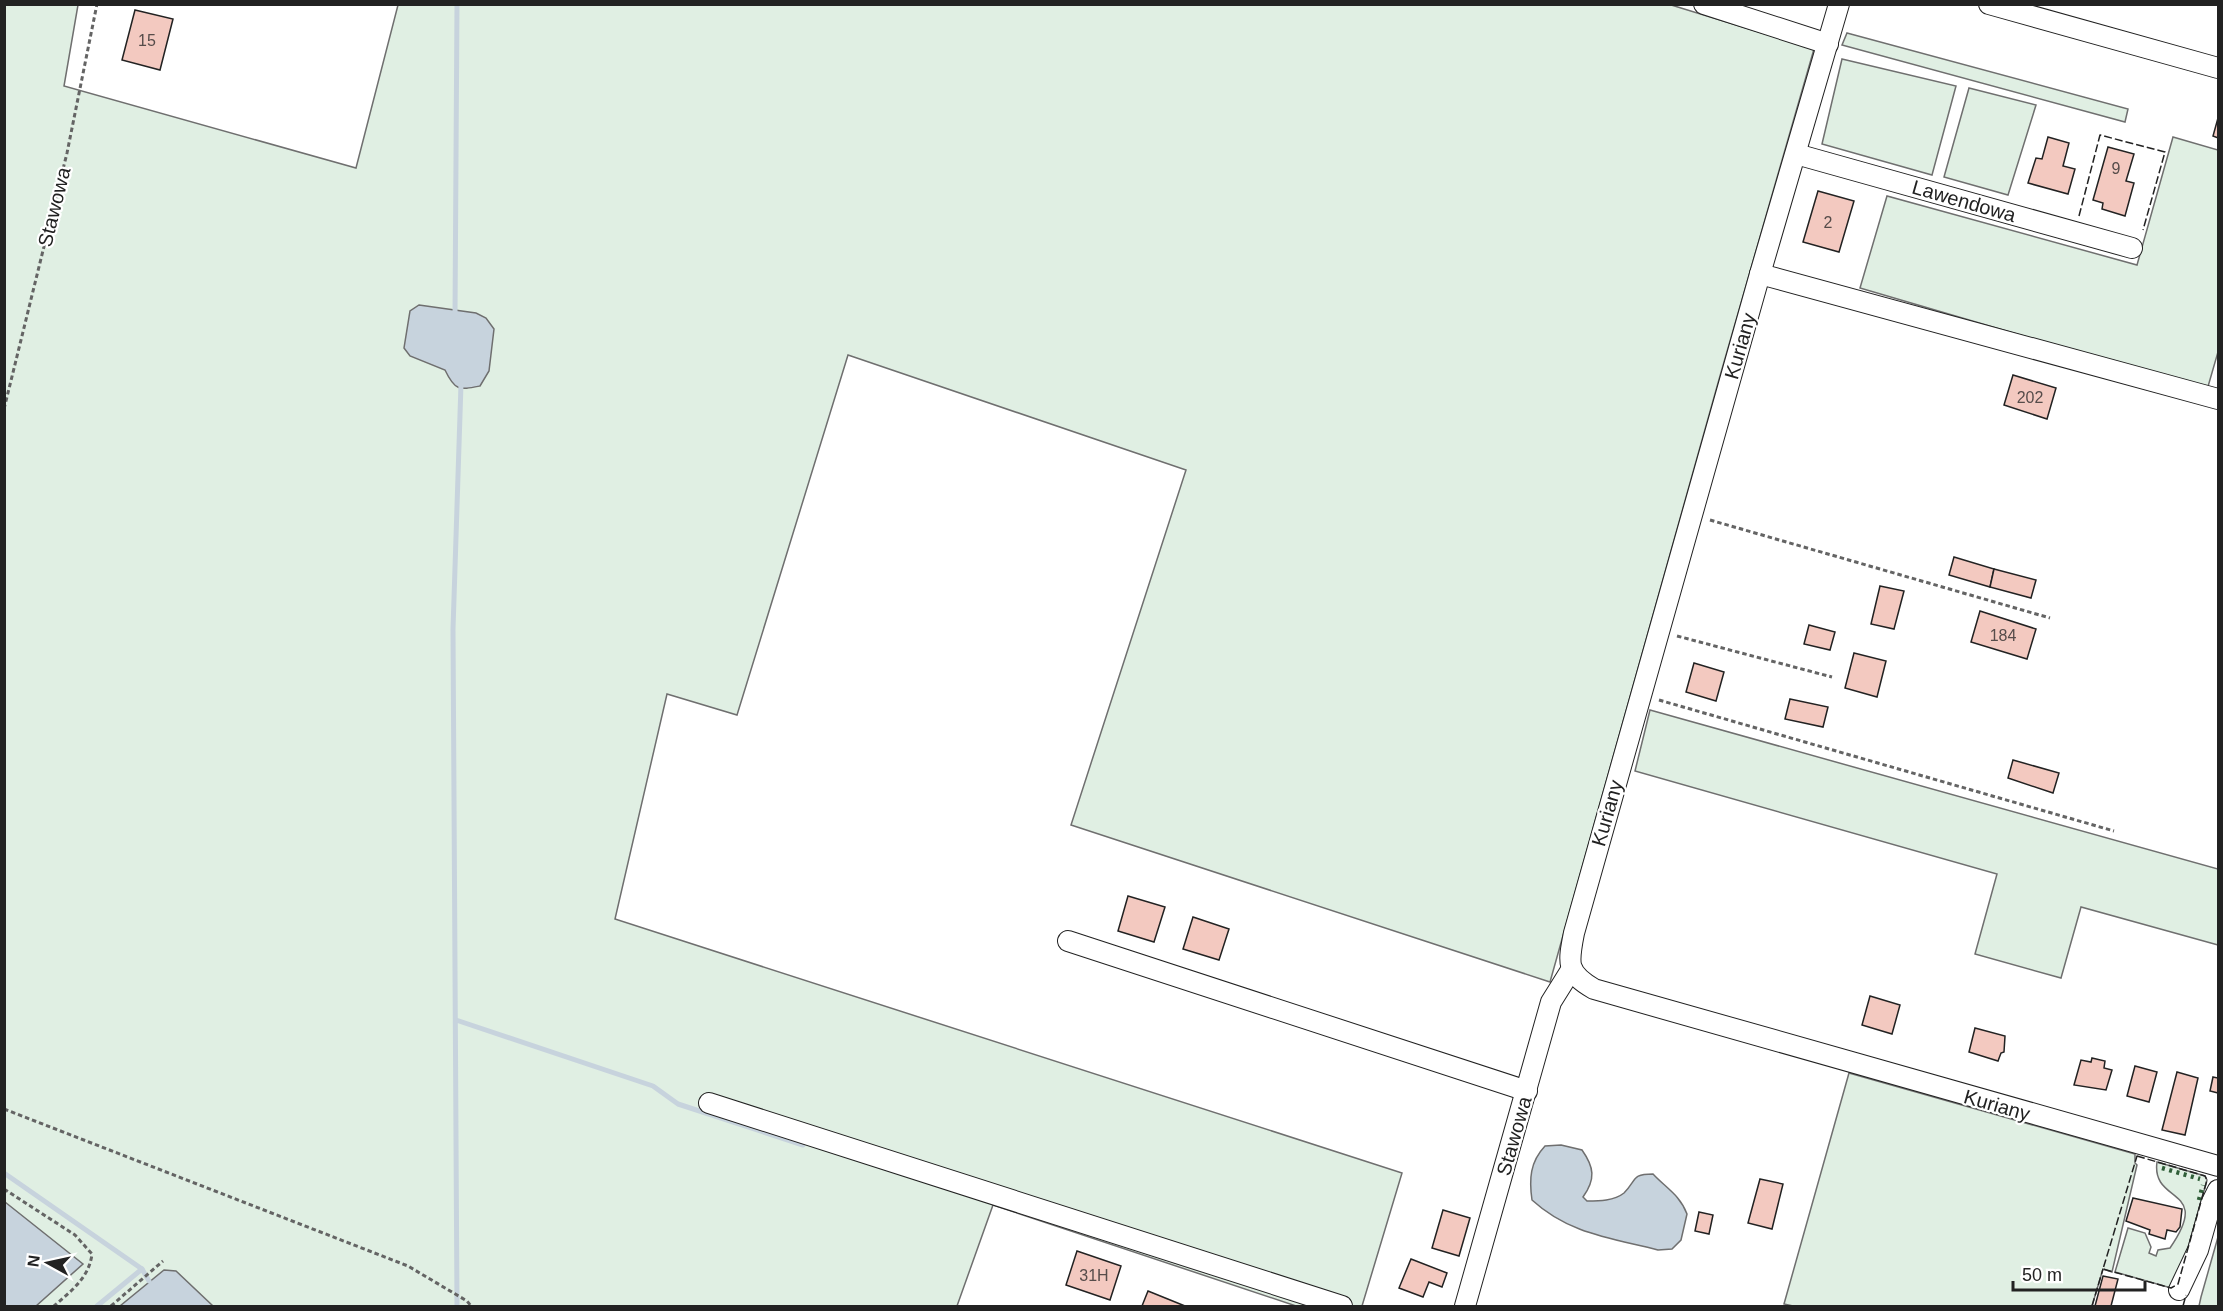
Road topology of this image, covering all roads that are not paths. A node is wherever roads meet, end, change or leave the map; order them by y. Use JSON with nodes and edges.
{"nodes":[{"id":1,"x":1704,"y":4,"type":"edge"},
{"id":2,"x":1839,"y":4,"type":"edge"},
{"id":3,"x":1989,"y":4,"type":"edge"},
{"id":4,"x":1828,"y":44,"type":"junction"},
{"id":5,"x":2218,"y":68,"type":"edge"},
{"id":6,"x":1796,"y":154,"type":"junction"},
{"id":7,"x":2132,"y":248,"type":"dead end"},
{"id":8,"x":1760,"y":274,"type":"junction"},
{"id":9,"x":2218,"y":399,"type":"edge"},
{"id":10,"x":1068,"y":941,"type":"dead end"},
{"id":11,"x":1571,"y":970,"type":"junction"},
{"id":12,"x":1527,"y":1091,"type":"junction"},
{"id":13,"x":709,"y":1103,"type":"dead end"},
{"id":14,"x":2216,"y":1165,"type":"edge"},
{"id":15,"x":2215,"y":1197,"type":"edge"},
{"id":16,"x":2179,"y":1290,"type":"dead end"},
{"id":17,"x":1342,"y":1306,"type":"edge"},
{"id":18,"x":1465,"y":1306,"type":"edge"}],
"edges":[{"from":1,"to":4,"type":"street"},
{"from":2,"to":4,"type":"street","name":"Kuriany"},
{"from":3,"to":5,"type":"street"},
{"from":4,"to":6,"type":"street","name":"Kuriany"},
{"from":6,"to":7,"type":"street","name":"Lawendowa"},
{"from":6,"to":8,"type":"street","name":"Kuriany"},
{"from":8,"to":9,"type":"street"},
{"from":8,"to":11,"type":"street","name":"Kuriany"},
{"from":10,"to":12,"type":"street"},
{"from":11,"to":12,"type":"street","name":"Stawowa"},
{"from":11,"to":14,"type":"street","name":"Kuriany"},
{"from":12,"to":18,"type":"street","name":"Stawowa"},
{"from":13,"to":17,"type":"street"},
{"from":14,"to":15,"type":"street"},
{"from":15,"to":16,"type":"street"}]}
